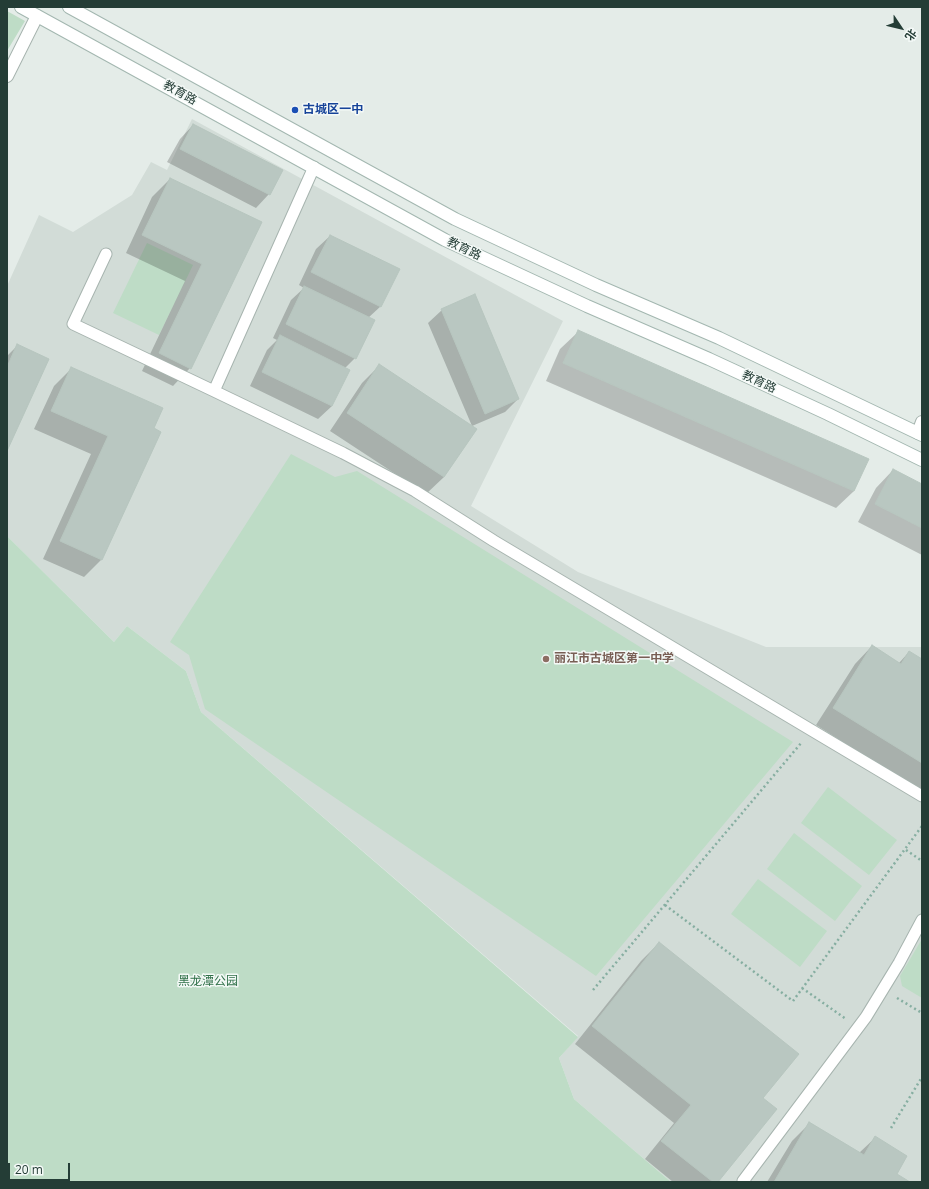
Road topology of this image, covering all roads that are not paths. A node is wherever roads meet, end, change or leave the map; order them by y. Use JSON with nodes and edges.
{"nodes":[{"id":1,"x":21,"y":7,"type":"edge"},
{"id":2,"x":69,"y":7,"type":"edge"},
{"id":3,"x":37,"y":16,"type":"junction"},
{"id":4,"x":7,"y":76,"type":"edge"},
{"id":5,"x":314,"y":167,"type":"junction"},
{"id":6,"x":106,"y":254,"type":"dead end"},
{"id":7,"x":214,"y":391,"type":"junction"},
{"id":8,"x":921,"y":430,"type":"edge"},
{"id":9,"x":922,"y":460,"type":"edge"},
{"id":10,"x":922,"y":796,"type":"edge"},
{"id":11,"x":922,"y":920,"type":"edge"},
{"id":12,"x":745,"y":1182,"type":"edge"}],
"edges":[{"from":1,"to":3,"type":"street","name":"教育路"},
{"from":2,"to":8,"type":"street","name":"教育路"},
{"from":3,"to":4,"type":"street"},
{"from":3,"to":5,"type":"street","name":"教育路"},
{"from":5,"to":7,"type":"lane"},
{"from":5,"to":9,"type":"street","name":"教育路"},
{"from":6,"to":7,"type":"lane"},
{"from":7,"to":10,"type":"lane"},
{"from":11,"to":12,"type":"lane"}]}
